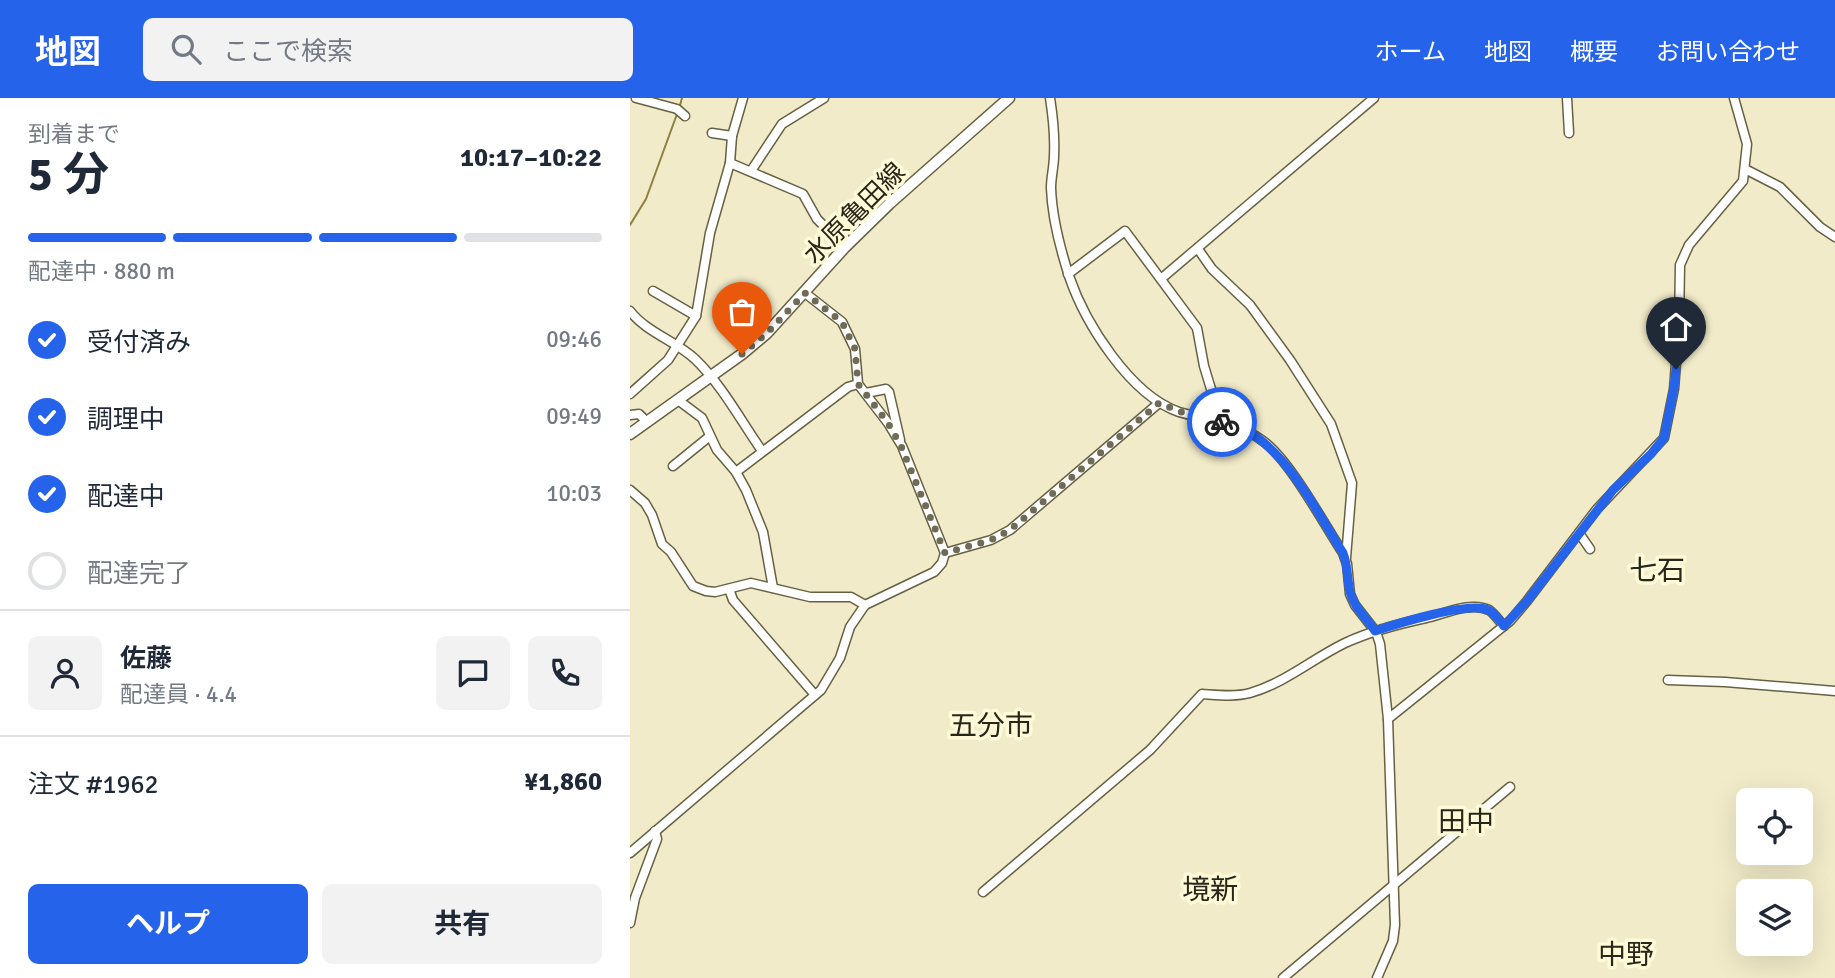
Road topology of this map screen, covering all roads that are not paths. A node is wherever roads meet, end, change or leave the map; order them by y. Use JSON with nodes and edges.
{"nodes":[{"id":1,"x":636,"y":98,"type":"edge"},
{"id":2,"x":743,"y":98,"type":"edge"},
{"id":3,"x":824,"y":98,"type":"edge"},
{"id":4,"x":1049,"y":98,"type":"edge"},
{"id":5,"x":1374,"y":98,"type":"edge"},
{"id":6,"x":1567,"y":98,"type":"edge"},
{"id":7,"x":1734,"y":98,"type":"edge"},
{"id":8,"x":1007,"y":99,"type":"edge"},
{"id":9,"x":685,"y":116,"type":"dead end"},
{"id":10,"x":712,"y":133,"type":"dead end"},
{"id":11,"x":1569,"y":133,"type":"dead end"},
{"id":12,"x":732,"y":136,"type":"junction"},
{"id":13,"x":730,"y":163,"type":"junction"},
{"id":14,"x":1745,"y":169,"type":"junction"},
{"id":15,"x":751,"y":171,"type":"junction"},
{"id":16,"x":1835,"y":237,"type":"edge"},
{"id":17,"x":845,"y":247,"type":"junction"},
{"id":18,"x":1198,"y":249,"type":"junction"},
{"id":19,"x":1068,"y":274,"type":"junction"},
{"id":20,"x":1162,"y":278,"type":"junction"},
{"id":21,"x":653,"y":291,"type":"dead end"},
{"id":22,"x":805,"y":293,"type":"junction"},
{"id":23,"x":630,"y":311,"type":"edge"},
{"id":24,"x":696,"y":316,"type":"junction"},
{"id":25,"x":679,"y":346,"type":"junction"},
{"id":26,"x":711,"y":377,"type":"junction"},
{"id":27,"x":858,"y":384,"type":"junction"},
{"id":28,"x":866,"y":393,"type":"junction"},
{"id":29,"x":630,"y":394,"type":"edge"},
{"id":30,"x":678,"y":400,"type":"junction"},
{"id":31,"x":1159,"y":403,"type":"junction"},
{"id":32,"x":630,"y":415,"type":"edge"},
{"id":33,"x":647,"y":422,"type":"junction"},
{"id":34,"x":1231,"y":423,"type":"junction"},
{"id":35,"x":630,"y":434,"type":"edge"},
{"id":36,"x":710,"y":436,"type":"junction"},
{"id":37,"x":901,"y":446,"type":"junction"},
{"id":38,"x":762,"y":451,"type":"junction"},
{"id":39,"x":673,"y":466,"type":"dead end"},
{"id":40,"x":736,"y":472,"type":"junction"},
{"id":41,"x":630,"y":490,"type":"edge"},
{"id":42,"x":1578,"y":533,"type":"junction"},
{"id":43,"x":1590,"y":549,"type":"dead end"},
{"id":44,"x":945,"y":553,"type":"junction"},
{"id":45,"x":1346,"y":561,"type":"junction"},
{"id":46,"x":729,"y":589,"type":"junction"},
{"id":47,"x":773,"y":589,"type":"junction"},
{"id":48,"x":865,"y":605,"type":"junction"},
{"id":49,"x":1504,"y":626,"type":"junction"},
{"id":50,"x":1375,"y":631,"type":"junction"},
{"id":51,"x":1668,"y":680,"type":"dead end"},
{"id":52,"x":1835,"y":691,"type":"edge"},
{"id":53,"x":815,"y":695,"type":"junction"},
{"id":54,"x":1388,"y":719,"type":"junction"},
{"id":55,"x":1510,"y":787,"type":"dead end"},
{"id":56,"x":656,"y":831,"type":"junction"},
{"id":57,"x":630,"y":853,"type":"edge"},
{"id":58,"x":1395,"y":885,"type":"junction"},
{"id":59,"x":983,"y":892,"type":"dead end"},
{"id":60,"x":630,"y":923,"type":"edge"},
{"id":61,"x":1283,"y":978,"type":"edge"},
{"id":62,"x":1377,"y":978,"type":"edge"}],
"edges":[{"from":1,"to":9,"type":"street"},
{"from":2,"to":12,"type":"street"},
{"from":3,"to":15,"type":"street"},
{"from":4,"to":19,"type":"street"},
{"from":5,"to":18,"type":"street"},
{"from":6,"to":11,"type":"street"},
{"from":7,"to":14,"type":"street"},
{"from":8,"to":17,"type":"main road","name":"水原亀田線"},
{"from":10,"to":12,"type":"street"},
{"from":12,"to":13,"type":"street"},
{"from":13,"to":15,"type":"street"},
{"from":13,"to":24,"type":"street"},
{"from":14,"to":16,"type":"street"},
{"from":14,"to":42,"type":"street"},
{"from":15,"to":17,"type":"street"},
{"from":17,"to":22,"type":"main road","name":"水原亀田線"},
{"from":18,"to":20,"type":"street"},
{"from":18,"to":45,"type":"street"},
{"from":19,"to":20,"type":"street"},
{"from":19,"to":31,"type":"street"},
{"from":20,"to":34,"type":"street"},
{"from":21,"to":24,"type":"street"},
{"from":22,"to":26,"type":"main road","name":"水原亀田線"},
{"from":22,"to":27,"type":"street"},
{"from":23,"to":25,"type":"street"},
{"from":24,"to":25,"type":"street"},
{"from":25,"to":26,"type":"street"},
{"from":25,"to":29,"type":"street"},
{"from":26,"to":30,"type":"main road","name":"水原亀田線"},
{"from":26,"to":38,"type":"street"},
{"from":27,"to":28,"type":"street"},
{"from":27,"to":38,"type":"street"},
{"from":28,"to":37,"type":"street"},
{"from":28,"to":37,"type":"street"},
{"from":30,"to":33,"type":"main road","name":"水原亀田線"},
{"from":30,"to":36,"type":"street"},
{"from":31,"to":34,"type":"street"},
{"from":31,"to":44,"type":"street"},
{"from":32,"to":33,"type":"street"},
{"from":33,"to":35,"type":"main road","name":"水原亀田線"},
{"from":34,"to":45,"type":"street"},
{"from":36,"to":39,"type":"street"},
{"from":36,"to":40,"type":"street"},
{"from":37,"to":44,"type":"street"},
{"from":38,"to":40,"type":"street"},
{"from":40,"to":47,"type":"street"},
{"from":41,"to":46,"type":"street"},
{"from":42,"to":43,"type":"street"},
{"from":42,"to":49,"type":"street"},
{"from":44,"to":48,"type":"street"},
{"from":45,"to":50,"type":"street"},
{"from":46,"to":47,"type":"street"},
{"from":46,"to":53,"type":"street"},
{"from":47,"to":48,"type":"street"},
{"from":48,"to":53,"type":"street"},
{"from":49,"to":50,"type":"street"},
{"from":49,"to":54,"type":"street"},
{"from":50,"to":54,"type":"street"},
{"from":50,"to":59,"type":"street"},
{"from":51,"to":52,"type":"street"},
{"from":53,"to":56,"type":"street"},
{"from":54,"to":58,"type":"street"},
{"from":55,"to":58,"type":"street"},
{"from":56,"to":57,"type":"street"},
{"from":56,"to":60,"type":"street"},
{"from":58,"to":61,"type":"street"},
{"from":58,"to":62,"type":"street"}]}
